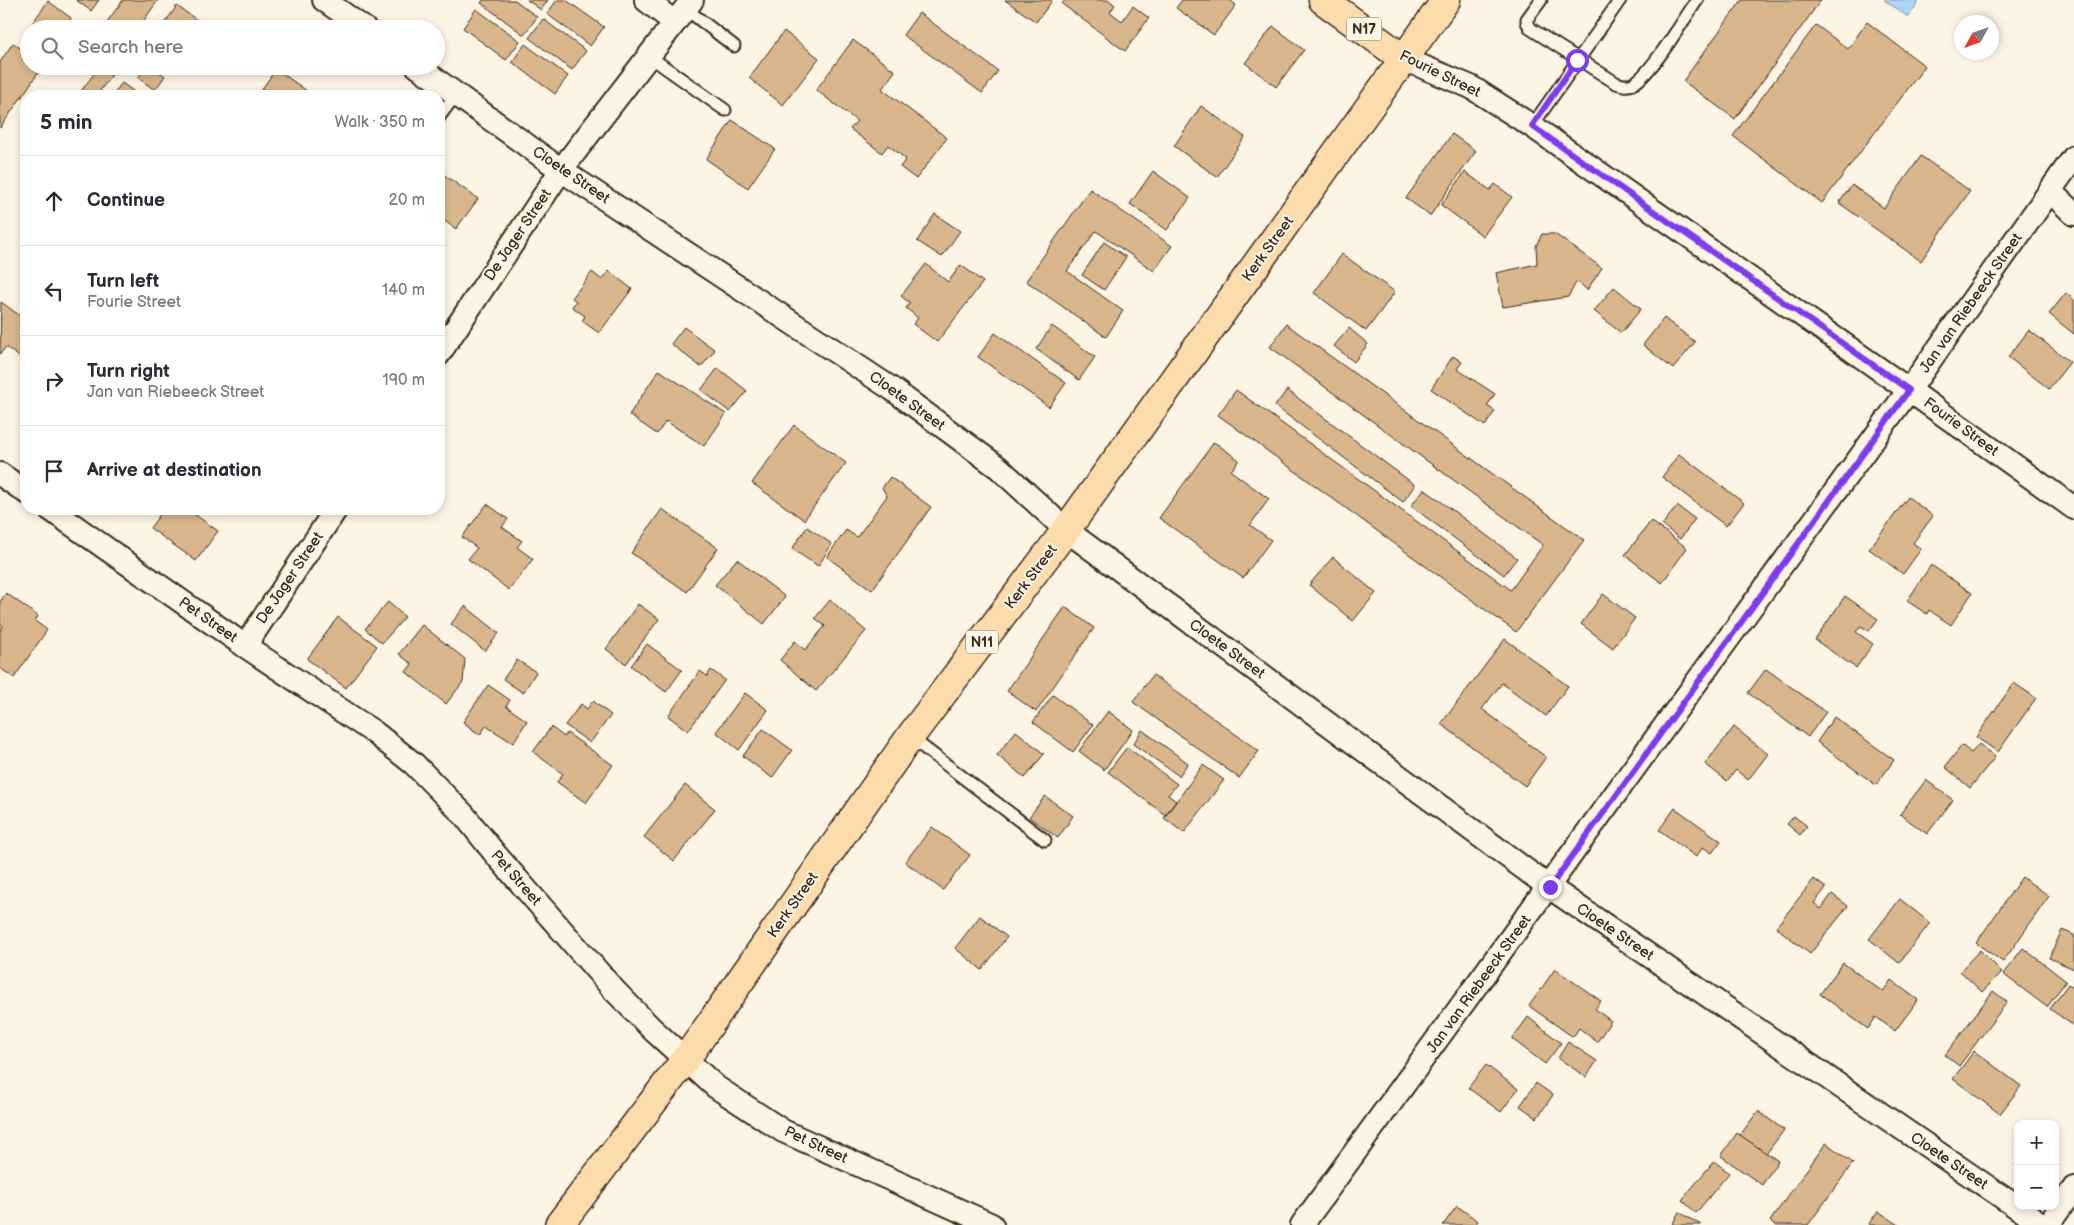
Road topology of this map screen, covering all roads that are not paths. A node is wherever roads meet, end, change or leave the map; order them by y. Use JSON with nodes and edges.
{"nodes":[{"id":1,"x":324,"y":0,"type":"edge"},
{"id":2,"x":646,"y":0,"type":"edge"},
{"id":3,"x":1323,"y":0,"type":"edge"},
{"id":4,"x":1446,"y":0,"type":"edge"},
{"id":5,"x":1541,"y":0,"type":"edge"},
{"id":6,"x":1620,"y":0,"type":"edge"},
{"id":7,"x":1698,"y":0,"type":"edge"},
{"id":8,"x":684,"y":10,"type":"edge"},
{"id":9,"x":352,"y":20,"type":"edge"},
{"id":10,"x":734,"y":46,"type":"dead end"},
{"id":11,"x":649,"y":56,"type":"junction"},
{"id":12,"x":1404,"y":59,"type":"junction"},
{"id":13,"x":1577,"y":60,"type":"junction"},
{"id":14,"x":430,"y":75,"type":"edge"},
{"id":15,"x":456,"y":94,"type":"junction"},
{"id":16,"x":445,"y":109,"type":"edge"},
{"id":17,"x":725,"y":110,"type":"dead end"},
{"id":18,"x":1532,"y":126,"type":"junction"},
{"id":19,"x":2074,"y":157,"type":"edge"},
{"id":20,"x":561,"y":170,"type":"junction"},
{"id":21,"x":2050,"y":191,"type":"junction"},
{"id":22,"x":2074,"y":214,"type":"edge"},
{"id":23,"x":445,"y":345,"type":"edge"},
{"id":24,"x":1909,"y":390,"type":"junction"},
{"id":25,"x":0,"y":474,"type":"edge"},
{"id":26,"x":20,"y":488,"type":"edge"},
{"id":27,"x":2074,"y":508,"type":"edge"},
{"id":28,"x":59,"y":515,"type":"edge"},
{"id":29,"x":332,"y":515,"type":"edge"},
{"id":30,"x":1066,"y":530,"type":"junction"},
{"id":31,"x":245,"y":646,"type":"junction"},
{"id":32,"x":910,"y":737,"type":"junction"},
{"id":33,"x":1045,"y":840,"type":"dead end"},
{"id":34,"x":1550,"y":887,"type":"junction"},
{"id":35,"x":685,"y":1060,"type":"junction"},
{"id":36,"x":2074,"y":1188,"type":"edge"},
{"id":37,"x":559,"y":1225,"type":"edge"},
{"id":38,"x":992,"y":1225,"type":"edge"},
{"id":39,"x":1302,"y":1225,"type":"edge"},
{"id":40,"x":2043,"y":1225,"type":"edge"},
{"id":41,"x":2048,"y":1225,"type":"edge"}],
"edges":[{"from":1,"to":9,"type":"street"},
{"from":2,"to":8,"type":"street"},
{"from":3,"to":12,"type":"highway","name":"Fourie Street","number":"N17"},
{"from":4,"to":12,"type":"highway","name":"Kerk Street","number":"N11"},
{"from":5,"to":13,"type":"lane"},
{"from":6,"to":13,"type":"lane"},
{"from":7,"to":13,"type":"lane"},
{"from":8,"to":10,"type":"lane"},
{"from":8,"to":11,"type":"street","name":"De Jager Street"},
{"from":11,"to":17,"type":"lane"},
{"from":11,"to":20,"type":"street","name":"De Jager Street"},
{"from":12,"to":18,"type":"street","name":"Fourie Street"},
{"from":12,"to":30,"type":"highway","name":"Kerk Street","number":"N11"},
{"from":13,"to":18,"type":"lane"},
{"from":14,"to":15,"type":"street","name":"Cloete Street"},
{"from":15,"to":16,"type":"lane"},
{"from":15,"to":20,"type":"street","name":"Cloete Street"},
{"from":18,"to":24,"type":"street","name":"Fourie Street"},
{"from":19,"to":21,"type":"street","name":"Jan van Riebeeck Street"},
{"from":20,"to":23,"type":"street","name":"De Jager Street"},
{"from":20,"to":30,"type":"street","name":"Cloete Street"},
{"from":21,"to":22,"type":"street"},
{"from":21,"to":24,"type":"street","name":"Jan van Riebeeck Street"},
{"from":24,"to":27,"type":"street","name":"Fourie Street"},
{"from":24,"to":34,"type":"street","name":"Jan van Riebeeck Street"},
{"from":25,"to":26,"type":"street"},
{"from":28,"to":31,"type":"street","name":"Pet Street"},
{"from":29,"to":31,"type":"street","name":"De Jager Street"},
{"from":30,"to":32,"type":"highway","name":"Kerk Street","number":"N11"},
{"from":30,"to":34,"type":"street","name":"Cloete Street"},
{"from":31,"to":35,"type":"street","name":"Pet Street"},
{"from":32,"to":33,"type":"lane"},
{"from":32,"to":35,"type":"highway","name":"Kerk Street","number":"N11"},
{"from":34,"to":39,"type":"street","name":"Jan van Riebeeck Street"},
{"from":34,"to":40,"type":"street","name":"Cloete Street"},
{"from":35,"to":37,"type":"highway","name":"Kerk Street","number":"N11"},
{"from":35,"to":38,"type":"street","name":"Pet Street"},
{"from":36,"to":41,"type":"street"}]}
